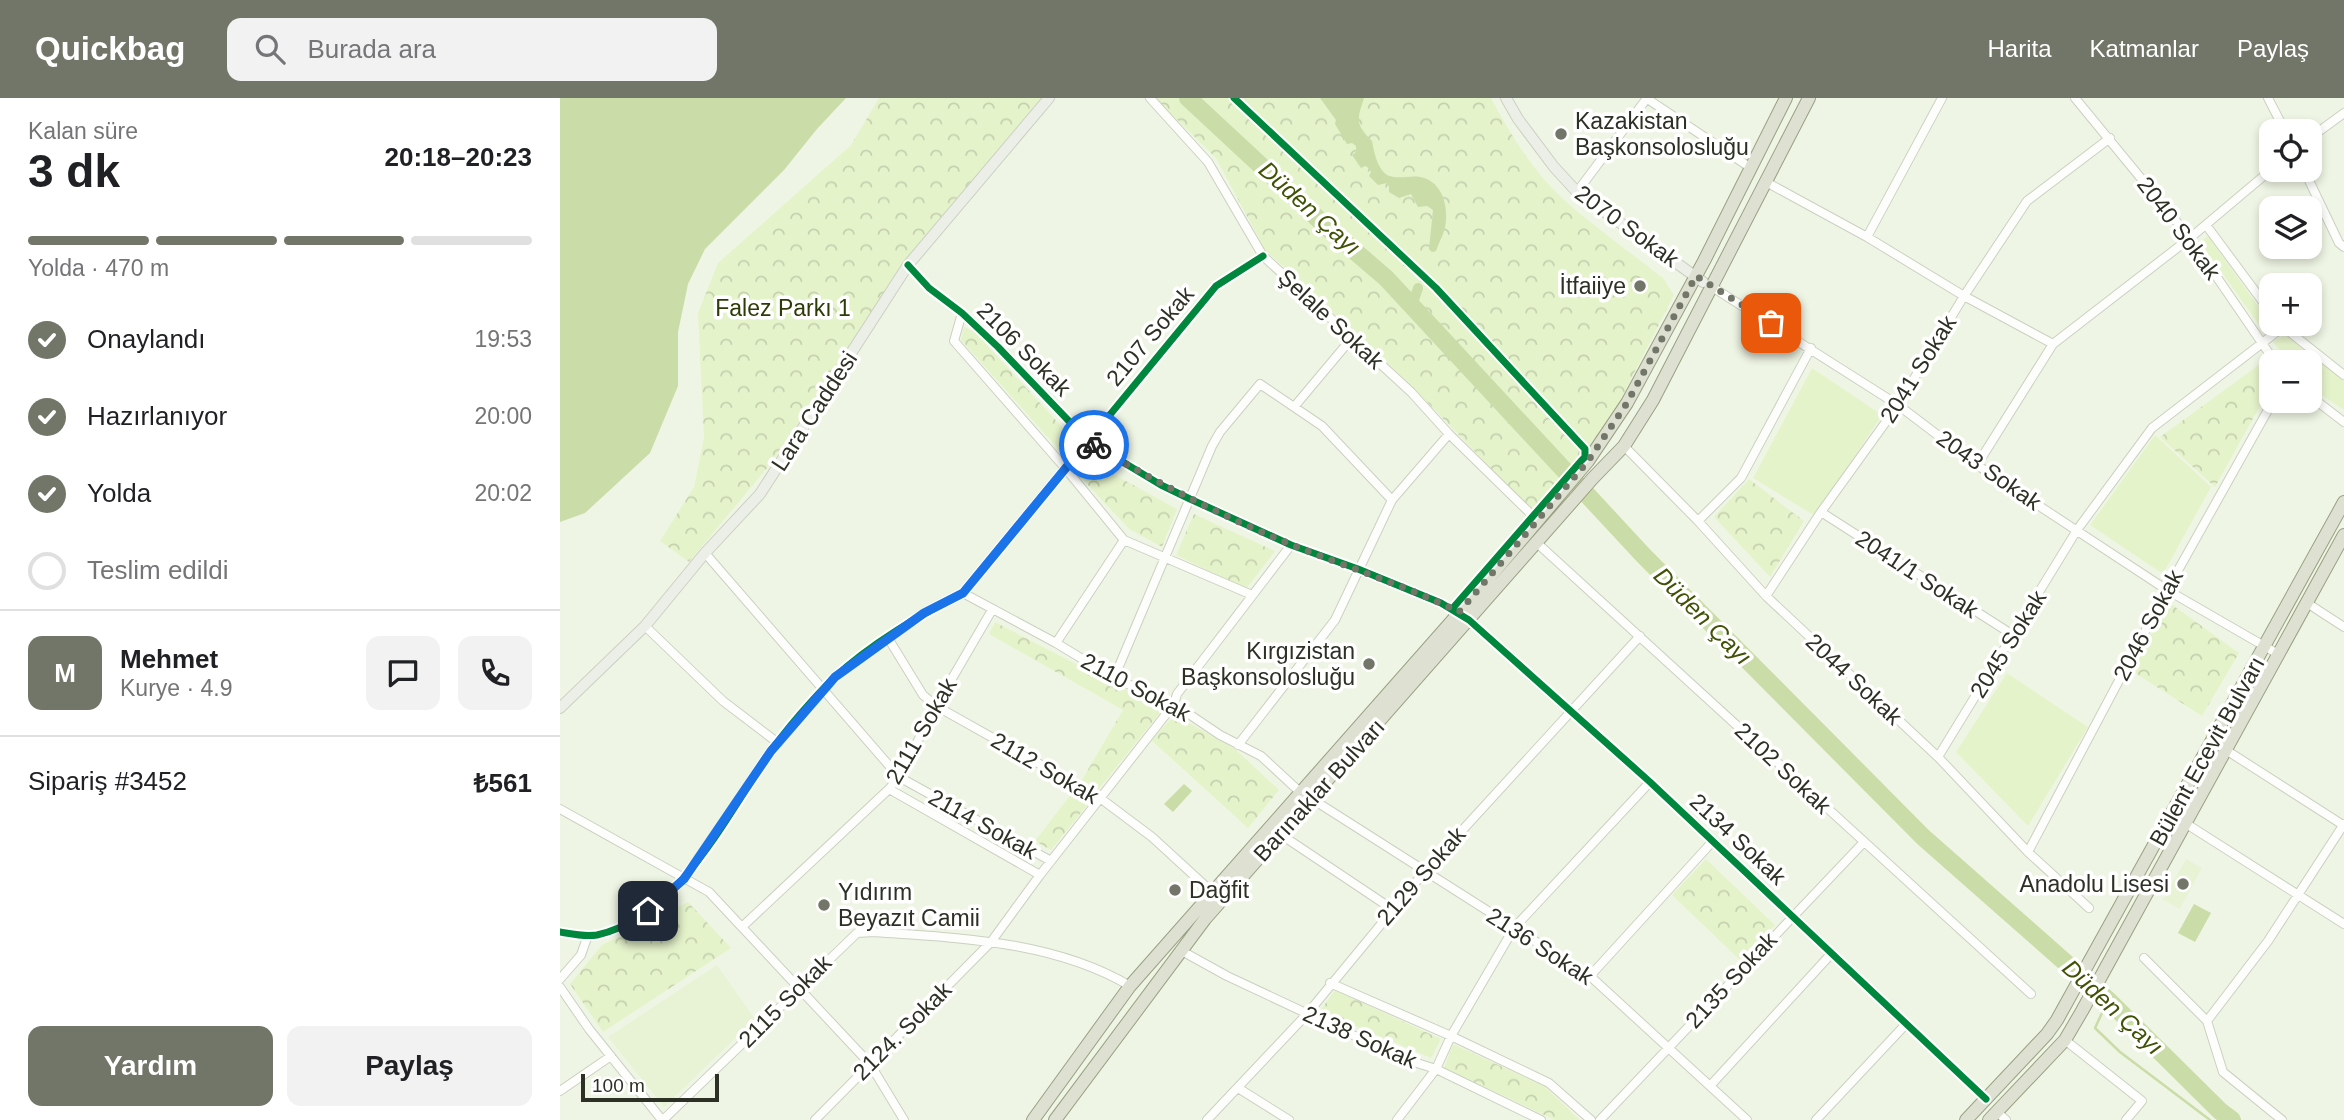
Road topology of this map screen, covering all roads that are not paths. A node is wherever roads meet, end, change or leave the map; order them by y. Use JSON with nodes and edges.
{"nodes":[{"id":1,"x":1049,"y":98,"type":"edge"},
{"id":2,"x":1150,"y":98,"type":"edge"},
{"id":3,"x":1506,"y":98,"type":"edge"},
{"id":4,"x":1647,"y":98,"type":"edge"},
{"id":5,"x":1786,"y":98,"type":"edge"},
{"id":6,"x":1809,"y":98,"type":"edge"},
{"id":7,"x":1942,"y":98,"type":"edge"},
{"id":8,"x":2075,"y":98,"type":"edge"},
{"id":9,"x":2268,"y":98,"type":"edge"},
{"id":10,"x":2344,"y":113,"type":"edge"},
{"id":11,"x":2279,"y":119,"type":"edge"},
{"id":12,"x":2322,"y":129,"type":"edge"},
{"id":13,"x":2110,"y":138,"type":"junction"},
{"id":14,"x":1751,"y":168,"type":"junction"},
{"id":15,"x":2259,"y":180,"type":"edge"},
{"id":16,"x":1766,"y":182,"type":"junction"},
{"id":17,"x":2310,"y":182,"type":"edge"},
{"id":18,"x":1577,"y":192,"type":"junction"},
{"id":19,"x":2206,"y":225,"type":"junction"},
{"id":20,"x":1867,"y":237,"type":"junction"},
{"id":21,"x":2190,"y":238,"type":"junction"},
{"id":22,"x":2344,"y":247,"type":"edge"},
{"id":23,"x":1263,"y":256,"type":"junction"},
{"id":24,"x":908,"y":265,"type":"junction"},
{"id":25,"x":1703,"y":282,"type":"junction"},
{"id":26,"x":1964,"y":296,"type":"junction"},
{"id":27,"x":2259,"y":296,"type":"edge"},
{"id":28,"x":962,"y":313,"type":"junction"},
{"id":29,"x":2271,"y":336,"type":"edge"},
{"id":30,"x":2294,"y":336,"type":"edge"},
{"id":31,"x":1351,"y":339,"type":"junction"},
{"id":32,"x":2053,"y":344,"type":"junction"},
{"id":33,"x":2262,"y":345,"type":"junction"},
{"id":34,"x":1811,"y":348,"type":"junction"},
{"id":35,"x":2266,"y":350,"type":"edge"},
{"id":36,"x":2344,"y":375,"type":"edge"},
{"id":37,"x":1898,"y":405,"type":"junction"},
{"id":38,"x":2322,"y":405,"type":"edge"},
{"id":39,"x":1294,"y":407,"type":"junction"},
{"id":40,"x":2266,"y":413,"type":"edge"},
{"id":41,"x":2344,"y":422,"type":"edge"},
{"id":42,"x":1449,"y":434,"type":"junction"},
{"id":43,"x":1088,"y":441,"type":"junction"},
{"id":44,"x":1624,"y":446,"type":"junction"},
{"id":45,"x":1977,"y":466,"type":"junction"},
{"id":46,"x":1066,"y":469,"type":"junction"},
{"id":47,"x":1190,"y":499,"type":"junction"},
{"id":48,"x":1392,"y":500,"type":"junction"},
{"id":49,"x":2344,"y":502,"type":"edge"},
{"id":50,"x":1821,"y":513,"type":"junction"},
{"id":51,"x":1537,"y":520,"type":"junction"},
{"id":52,"x":1698,"y":521,"type":"junction"},
{"id":53,"x":2077,"y":530,"type":"junction"},
{"id":54,"x":2344,"y":535,"type":"edge"},
{"id":55,"x":1124,"y":540,"type":"junction"},
{"id":56,"x":1537,"y":542,"type":"junction"},
{"id":57,"x":1291,"y":544,"type":"junction"},
{"id":58,"x":705,"y":553,"type":"junction"},
{"id":59,"x":1164,"y":558,"type":"junction"},
{"id":60,"x":1358,"y":569,"type":"junction"},
{"id":61,"x":2167,"y":590,"type":"junction"},
{"id":62,"x":963,"y":593,"type":"junction"},
{"id":63,"x":1252,"y":595,"type":"junction"},
{"id":64,"x":1766,"y":596,"type":"junction"},
{"id":65,"x":2307,"y":603,"type":"junction"},
{"id":66,"x":992,"y":610,"type":"junction"},
{"id":67,"x":1464,"y":616,"type":"junction"},
{"id":68,"x":645,"y":626,"type":"junction"},
{"id":69,"x":2344,"y":627,"type":"edge"},
{"id":70,"x":2012,"y":635,"type":"junction"},
{"id":71,"x":1640,"y":636,"type":"junction"},
{"id":72,"x":888,"y":638,"type":"junction"},
{"id":73,"x":1056,"y":643,"type":"junction"},
{"id":74,"x":2264,"y":647,"type":"junction"},
{"id":75,"x":2278,"y":654,"type":"junction"},
{"id":76,"x":1114,"y":678,"type":"junction"},
{"id":77,"x":824,"y":689,"type":"junction"},
{"id":78,"x":1174,"y":704,"type":"junction"},
{"id":79,"x":936,"y":706,"type":"junction"},
{"id":80,"x":560,"y":708,"type":"edge"},
{"id":81,"x":1571,"y":709,"type":"junction"},
{"id":82,"x":778,"y":743,"type":"junction"},
{"id":83,"x":1238,"y":744,"type":"junction"},
{"id":84,"x":2226,"y":750,"type":"junction"},
{"id":85,"x":1938,"y":757,"type":"junction"},
{"id":86,"x":899,"y":777,"type":"junction"},
{"id":87,"x":1650,"y":782,"type":"junction"},
{"id":88,"x":889,"y":789,"type":"junction"},
{"id":89,"x":1306,"y":796,"type":"junction"},
{"id":90,"x":1100,"y":798,"type":"junction"},
{"id":91,"x":560,"y":809,"type":"edge"},
{"id":92,"x":2185,"y":823,"type":"junction"},
{"id":93,"x":2344,"y":825,"type":"edge"},
{"id":94,"x":1280,"y":834,"type":"junction"},
{"id":95,"x":1713,"y":841,"type":"junction"},
{"id":96,"x":1864,"y":842,"type":"junction"},
{"id":97,"x":2028,"y":852,"type":"junction"},
{"id":98,"x":1051,"y":861,"type":"junction"},
{"id":99,"x":1425,"y":871,"type":"junction"},
{"id":100,"x":1040,"y":875,"type":"junction"},
{"id":101,"x":684,"y":879,"type":"junction"},
{"id":102,"x":1213,"y":892,"type":"junction"},
{"id":103,"x":2299,"y":894,"type":"junction"},
{"id":104,"x":2089,"y":908,"type":"dead end"},
{"id":105,"x":1392,"y":909,"type":"junction"},
{"id":106,"x":1792,"y":916,"type":"junction"},
{"id":107,"x":2344,"y":924,"type":"edge"},
{"id":108,"x":743,"y":926,"type":"junction"},
{"id":109,"x":1514,"y":928,"type":"junction"},
{"id":110,"x":560,"y":932,"type":"edge"},
{"id":111,"x":588,"y":935,"type":"junction"},
{"id":112,"x":991,"y":942,"type":"junction"},
{"id":113,"x":1180,"y":950,"type":"junction"},
{"id":114,"x":1832,"y":953,"type":"junction"},
{"id":115,"x":2144,"y":958,"type":"dead end"},
{"id":116,"x":1590,"y":976,"type":"junction"},
{"id":117,"x":560,"y":979,"type":"edge"},
{"id":118,"x":1331,"y":983,"type":"junction"},
{"id":119,"x":1130,"y":986,"type":"junction"},
{"id":120,"x":560,"y":987,"type":"edge"},
{"id":121,"x":799,"y":988,"type":"junction"},
{"id":122,"x":2031,"y":993,"type":"dead end"},
{"id":123,"x":1307,"y":1014,"type":"junction"},
{"id":124,"x":2207,"y":1021,"type":"junction"},
{"id":125,"x":1906,"y":1024,"type":"junction"},
{"id":126,"x":1451,"y":1036,"type":"junction"},
{"id":127,"x":2064,"y":1040,"type":"junction"},
{"id":128,"x":1667,"y":1048,"type":"junction"},
{"id":129,"x":611,"y":1056,"type":"junction"},
{"id":130,"x":870,"y":1064,"type":"junction"},
{"id":131,"x":1436,"y":1069,"type":"junction"},
{"id":132,"x":1710,"y":1086,"type":"junction"},
{"id":133,"x":1238,"y":1088,"type":"junction"},
{"id":134,"x":560,"y":1091,"type":"edge"},
{"id":135,"x":1986,"y":1099,"type":"junction"},
{"id":136,"x":1997,"y":1117,"type":"edge"},
{"id":137,"x":663,"y":1120,"type":"edge"},
{"id":138,"x":814,"y":1120,"type":"edge"},
{"id":139,"x":904,"y":1120,"type":"edge"},
{"id":140,"x":1033,"y":1120,"type":"edge"},
{"id":141,"x":1055,"y":1120,"type":"edge"},
{"id":142,"x":1207,"y":1120,"type":"edge"},
{"id":143,"x":1289,"y":1120,"type":"edge"},
{"id":144,"x":1397,"y":1120,"type":"edge"},
{"id":145,"x":1541,"y":1120,"type":"edge"},
{"id":146,"x":1591,"y":1120,"type":"edge"},
{"id":147,"x":1600,"y":1120,"type":"edge"},
{"id":148,"x":1747,"y":1120,"type":"edge"},
{"id":149,"x":1816,"y":1120,"type":"edge"},
{"id":150,"x":1966,"y":1120,"type":"edge"},
{"id":151,"x":2126,"y":1120,"type":"edge"},
{"id":152,"x":2282,"y":1120,"type":"edge"}],
"edges":[{"from":1,"to":24,"type":"street","name":"Lara Caddesi"},
{"from":2,"to":23,"type":"street","name":"Şelale Sokak"},
{"from":3,"to":18,"type":"street","name":"2070 Sokak"},
{"from":4,"to":14,"type":"street"},
{"from":4,"to":18,"type":"street"},
{"from":5,"to":14,"type":"main road"},
{"from":6,"to":16,"type":"main road"},
{"from":7,"to":20,"type":"street"},
{"from":8,"to":13,"type":"street","name":"2040 Sokak"},
{"from":9,"to":11,"type":"street"},
{"from":10,"to":12,"type":"street"},
{"from":13,"to":21,"type":"street","name":"2040 Sokak"},
{"from":13,"to":26,"type":"street"},
{"from":14,"to":25,"type":"main road"},
{"from":15,"to":19,"type":"street"},
{"from":16,"to":20,"type":"street","name":"2041 Sokak"},
{"from":16,"to":25,"type":"main road"},
{"from":17,"to":22,"type":"street"},
{"from":18,"to":25,"type":"street","name":"2070 Sokak"},
{"from":19,"to":21,"type":"street"},
{"from":19,"to":27,"type":"street"},
{"from":20,"to":26,"type":"street","name":"2041 Sokak"},
{"from":21,"to":32,"type":"street"},
{"from":21,"to":33,"type":"street","name":"2040 Sokak"},
{"from":23,"to":31,"type":"street","name":"Şelale Sokak"},
{"from":23,"to":43,"type":"street","name":"2107 Sokak"},
{"from":24,"to":28,"type":"street","name":"2106 Sokak"},
{"from":24,"to":58,"type":"street","name":"Lara Caddesi"},
{"from":25,"to":34,"type":"street","name":"2043 Sokak"},
{"from":25,"to":44,"type":"main road"},
{"from":25,"to":51,"type":"main road"},
{"from":26,"to":32,"type":"street"},
{"from":26,"to":37,"type":"street","name":"2041 Sokak"},
{"from":28,"to":43,"type":"street","name":"2106 Sokak"},
{"from":28,"to":46,"type":"street"},
{"from":29,"to":33,"type":"street","name":"2045 Sokak"},
{"from":30,"to":36,"type":"street"},
{"from":31,"to":39,"type":"street"},
{"from":31,"to":42,"type":"street","name":"Şelale Sokak"},
{"from":32,"to":45,"type":"street"},
{"from":33,"to":35,"type":"street","name":"2040 Sokak"},
{"from":33,"to":53,"type":"street","name":"2045 Sokak"},
{"from":34,"to":37,"type":"street","name":"2043 Sokak"},
{"from":34,"to":52,"type":"street"},
{"from":37,"to":45,"type":"street","name":"2043 Sokak"},
{"from":37,"to":50,"type":"street","name":"2041 Sokak"},
{"from":38,"to":41,"type":"street"},
{"from":39,"to":47,"type":"street"},
{"from":39,"to":48,"type":"street"},
{"from":40,"to":61,"type":"street","name":"2046 Sokak"},
{"from":42,"to":48,"type":"street"},
{"from":42,"to":51,"type":"street","name":"Şelale Sokak"},
{"from":43,"to":46,"type":"street","name":"2107 Sokak"},
{"from":43,"to":47,"type":"street","name":"2106 Sokak"},
{"from":44,"to":52,"type":"street","name":"2044 Sokak"},
{"from":44,"to":56,"type":"main road","name":"Barınaklar Bulvarı"},
{"from":45,"to":53,"type":"street","name":"2043 Sokak"},
{"from":46,"to":55,"type":"street"},
{"from":46,"to":62,"type":"street","name":"2107 Sokak"},
{"from":47,"to":57,"type":"street","name":"2106 Sokak"},
{"from":47,"to":59,"type":"street"},
{"from":48,"to":60,"type":"street"},
{"from":49,"to":74,"type":"main road","name":"Bülent Ecevit Bulvarı"},
{"from":50,"to":64,"type":"street","name":"2041 Sokak"},
{"from":50,"to":70,"type":"street","name":"2041/1 Sokak"},
{"from":51,"to":67,"type":"main road"},
{"from":52,"to":64,"type":"street","name":"2044 Sokak"},
{"from":53,"to":61,"type":"street","name":"2043 Sokak"},
{"from":53,"to":70,"type":"street","name":"2045 Sokak"},
{"from":54,"to":65,"type":"main road","name":"Bülent Ecevit Bulvarı"},
{"from":55,"to":59,"type":"street"},
{"from":55,"to":73,"type":"street"},
{"from":56,"to":67,"type":"main road","name":"Barınaklar Bulvarı"},
{"from":56,"to":71,"type":"street","name":"2102 Sokak"},
{"from":57,"to":60,"type":"street","name":"2106 Sokak"},
{"from":57,"to":63,"type":"street","name":"2114 Sokak"},
{"from":58,"to":68,"type":"street","name":"Lara Caddesi"},
{"from":58,"to":77,"type":"street","name":"2114 Sokak"},
{"from":59,"to":63,"type":"street"},
{"from":59,"to":76,"type":"street"},
{"from":60,"to":67,"type":"street","name":"2106 Sokak"},
{"from":60,"to":83,"type":"street"},
{"from":61,"to":74,"type":"street","name":"2043 Sokak"},
{"from":61,"to":97,"type":"street","name":"2046 Sokak"},
{"from":62,"to":66,"type":"street","name":"2110 Sokak"},
{"from":62,"to":72,"type":"street","name":"2107 Sokak"},
{"from":63,"to":78,"type":"street","name":"2114 Sokak"},
{"from":64,"to":85,"type":"street","name":"2044 Sokak"},
{"from":65,"to":69,"type":"street"},
{"from":65,"to":75,"type":"main road","name":"Bülent Ecevit Bulvarı"},
{"from":66,"to":73,"type":"street","name":"2110 Sokak"},
{"from":66,"to":79,"type":"street","name":"2111 Sokak"},
{"from":67,"to":81,"type":"street","name":"2134 Sokak"},
{"from":67,"to":89,"type":"main road","name":"Barınaklar Bulvarı"},
{"from":68,"to":80,"type":"street","name":"Lara Caddesi"},
{"from":68,"to":82,"type":"street"},
{"from":70,"to":85,"type":"street","name":"2045 Sokak"},
{"from":71,"to":81,"type":"street","name":"2129 Sokak"},
{"from":71,"to":96,"type":"street","name":"2102 Sokak"},
{"from":72,"to":77,"type":"street","name":"2107 Sokak"},
{"from":72,"to":79,"type":"street","name":"2112 Sokak"},
{"from":73,"to":76,"type":"street","name":"2110 Sokak"},
{"from":74,"to":75,"type":"street","name":"2043 Sokak"},
{"from":74,"to":135,"type":"main road","name":"Bülent Ecevit Bulvarı"},
{"from":75,"to":84,"type":"main road","name":"Bülent Ecevit Bulvarı"},
{"from":76,"to":78,"type":"street","name":"2110 Sokak"},
{"from":77,"to":82,"type":"street","name":"2107 Sokak"},
{"from":77,"to":86,"type":"street","name":"2114 Sokak"},
{"from":78,"to":83,"type":"street","name":"2110 Sokak"},
{"from":78,"to":90,"type":"street","name":"2114 Sokak"},
{"from":79,"to":86,"type":"street","name":"2111 Sokak"},
{"from":79,"to":90,"type":"street","name":"2112 Sokak"},
{"from":81,"to":87,"type":"street","name":"2134 Sokak"},
{"from":81,"to":99,"type":"street","name":"2129 Sokak"},
{"from":82,"to":101,"type":"street","name":"2107 Sokak"},
{"from":83,"to":89,"type":"street","name":"2110 Sokak"},
{"from":84,"to":92,"type":"main road","name":"Bülent Ecevit Bulvarı"},
{"from":84,"to":93,"type":"street"},
{"from":85,"to":97,"type":"street","name":"2044 Sokak"},
{"from":86,"to":88,"type":"street","name":"2111 Sokak"},
{"from":86,"to":98,"type":"street","name":"2114 Sokak"},
{"from":87,"to":95,"type":"street","name":"2134 Sokak"},
{"from":87,"to":109,"type":"street"},
{"from":88,"to":100,"type":"street"},
{"from":88,"to":108,"type":"street","name":"2111 Sokak"},
{"from":89,"to":94,"type":"main road","name":"Barınaklar Bulvarı"},
{"from":89,"to":99,"type":"street","name":"2136 Sokak"},
{"from":89,"to":102,"type":"main road","name":"Barınaklar Bulvarı"},
{"from":90,"to":98,"type":"street","name":"2114 Sokak"},
{"from":90,"to":102,"type":"street","name":"2112 Sokak"},
{"from":91,"to":101,"type":"street"},
{"from":92,"to":103,"type":"street"},
{"from":92,"to":127,"type":"main road","name":"Bülent Ecevit Bulvarı"},
{"from":93,"to":103,"type":"street"},
{"from":94,"to":105,"type":"street"},
{"from":94,"to":113,"type":"main road","name":"Barınaklar Bulvarı"},
{"from":95,"to":106,"type":"street","name":"2134 Sokak"},
{"from":95,"to":116,"type":"street"},
{"from":96,"to":106,"type":"street","name":"2135 Sokak"},
{"from":96,"to":122,"type":"street","name":"2102 Sokak"},
{"from":97,"to":104,"type":"street","name":"2044 Sokak"},
{"from":98,"to":100,"type":"street","name":"2124. Sokak"},
{"from":99,"to":105,"type":"street","name":"2129 Sokak"},
{"from":99,"to":109,"type":"street","name":"2136 Sokak"},
{"from":100,"to":112,"type":"street","name":"2124. Sokak"},
{"from":101,"to":108,"type":"street"},
{"from":101,"to":111,"type":"street","name":"2107 Sokak"},
{"from":102,"to":119,"type":"main road","name":"Barınaklar Bulvarı"},
{"from":103,"to":107,"type":"street"},
{"from":103,"to":124,"type":"street"},
{"from":105,"to":118,"type":"street","name":"2129 Sokak"},
{"from":106,"to":114,"type":"street","name":"2134 Sokak"},
{"from":106,"to":128,"type":"street","name":"2135 Sokak"},
{"from":108,"to":121,"type":"street"},
{"from":109,"to":116,"type":"street","name":"2136 Sokak"},
{"from":109,"to":126,"type":"street"},
{"from":110,"to":111,"type":"street"},
{"from":111,"to":117,"type":"street"},
{"from":112,"to":119,"type":"street","name":"2115 Sokak"},
{"from":112,"to":121,"type":"street","name":"2115 Sokak"},
{"from":112,"to":130,"type":"street","name":"2124. Sokak"},
{"from":113,"to":123,"type":"street","name":"2138 Sokak"},
{"from":113,"to":141,"type":"main road","name":"Barınaklar Bulvarı"},
{"from":114,"to":125,"type":"street","name":"2134 Sokak"},
{"from":114,"to":132,"type":"street"},
{"from":115,"to":124,"type":"street"},
{"from":116,"to":128,"type":"street","name":"2136 Sokak"},
{"from":118,"to":123,"type":"street","name":"2129 Sokak"},
{"from":118,"to":126,"type":"street"},
{"from":119,"to":140,"type":"main road","name":"Barınaklar Bulvarı"},
{"from":120,"to":129,"type":"street"},
{"from":121,"to":130,"type":"street"},
{"from":121,"to":137,"type":"street","name":"2115 Sokak"},
{"from":123,"to":131,"type":"street","name":"2138 Sokak"},
{"from":123,"to":133,"type":"street","name":"2129 Sokak"},
{"from":124,"to":152,"type":"street"},
{"from":125,"to":135,"type":"street","name":"2134 Sokak"},
{"from":125,"to":149,"type":"street"},
{"from":126,"to":131,"type":"street"},
{"from":126,"to":146,"type":"street"},
{"from":127,"to":136,"type":"main road","name":"Bülent Ecevit Bulvarı"},
{"from":127,"to":151,"type":"street"},
{"from":128,"to":132,"type":"street","name":"2136 Sokak"},
{"from":128,"to":147,"type":"street","name":"2135 Sokak"},
{"from":129,"to":134,"type":"street"},
{"from":129,"to":137,"type":"street"},
{"from":130,"to":138,"type":"street","name":"2124. Sokak"},
{"from":130,"to":139,"type":"street"},
{"from":131,"to":144,"type":"street"},
{"from":131,"to":145,"type":"street","name":"2138 Sokak"},
{"from":132,"to":148,"type":"street","name":"2136 Sokak"},
{"from":133,"to":142,"type":"street","name":"2129 Sokak"},
{"from":133,"to":143,"type":"street"},
{"from":135,"to":150,"type":"main road","name":"Bülent Ecevit Bulvarı"}]}
